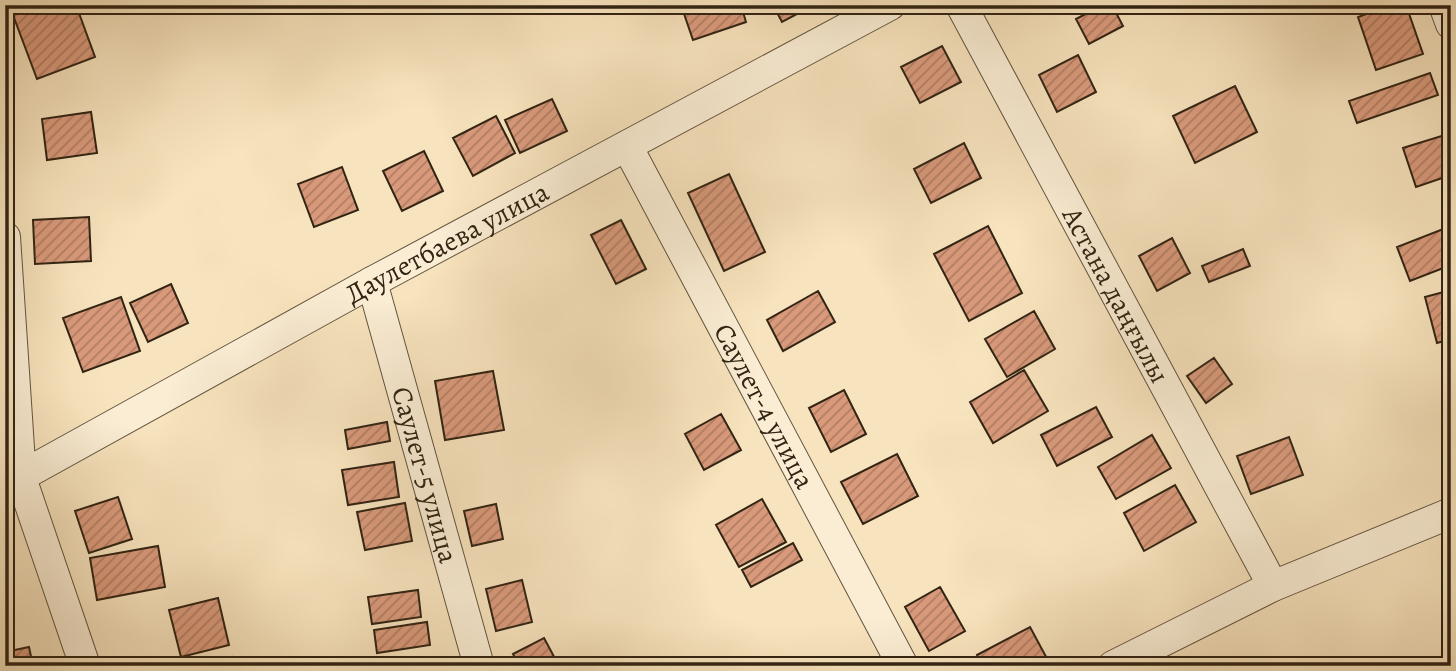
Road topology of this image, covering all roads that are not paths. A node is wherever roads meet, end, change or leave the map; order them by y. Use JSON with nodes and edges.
{"nodes":[{"id":1,"x":890,"y":5,"type":"edge"},
{"id":2,"x":961,"y":5,"type":"edge"},
{"id":3,"x":1444,"y":5,"type":"edge"},
{"id":4,"x":1451,"y":24,"type":"edge"},
{"id":5,"x":627,"y":146,"type":"junction"},
{"id":6,"x":5,"y":237,"type":"edge"},
{"id":7,"x":372,"y":282,"type":"junction"},
{"id":8,"x":13,"y":482,"type":"edge"},
{"id":9,"x":1451,"y":513,"type":"edge"},
{"id":10,"x":1273,"y":586,"type":"junction"},
{"id":11,"x":85,"y":666,"type":"edge"},
{"id":12,"x":480,"y":666,"type":"edge"},
{"id":13,"x":903,"y":666,"type":"edge"},
{"id":14,"x":1113,"y":666,"type":"edge"}],
"edges":[{"from":1,"to":5,"type":"street","name":"Даулетбаева улица"},
{"from":2,"to":10,"type":"street","name":"Астана даңғылы"},
{"from":3,"to":4,"type":"street"},
{"from":5,"to":7,"type":"street","name":"Даулетбаева улица"},
{"from":5,"to":13,"type":"street","name":"Саулет-4 улица"},
{"from":6,"to":8,"type":"street"},
{"from":7,"to":8,"type":"street","name":"Даулетбаева улица"},
{"from":7,"to":12,"type":"street","name":"Саулет-5 улица"},
{"from":8,"to":11,"type":"street"},
{"from":9,"to":10,"type":"street"},
{"from":10,"to":14,"type":"street"}]}
